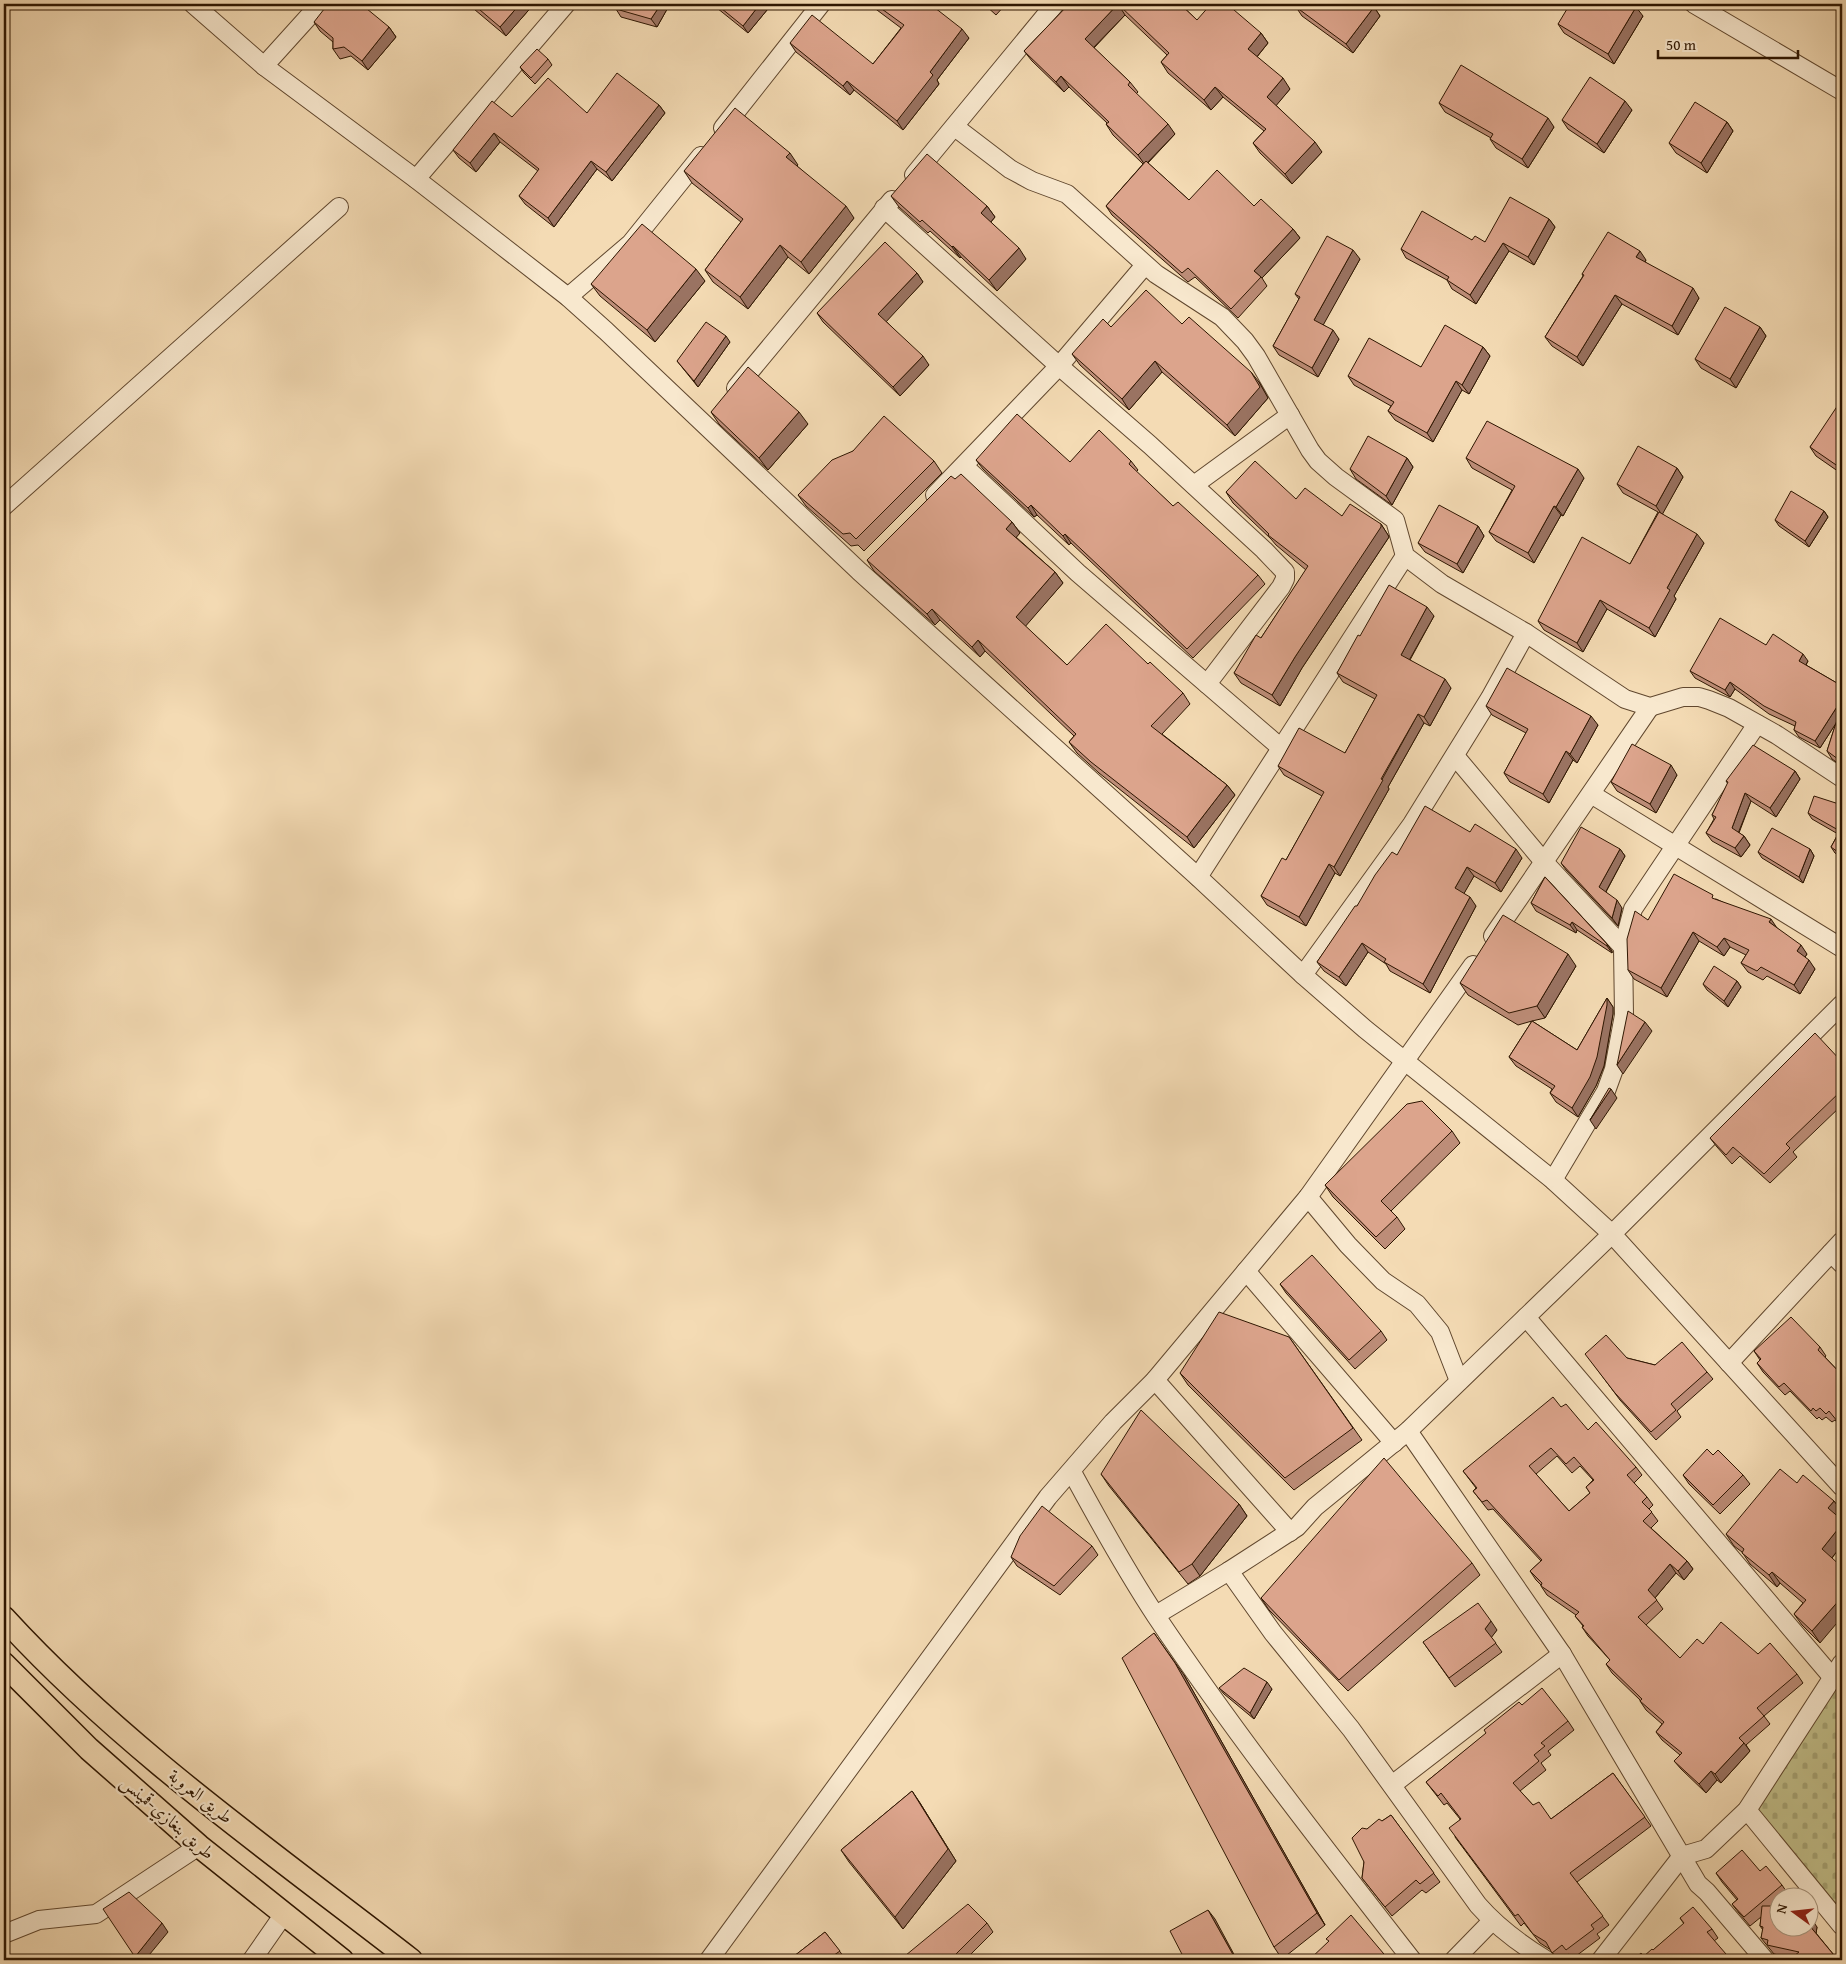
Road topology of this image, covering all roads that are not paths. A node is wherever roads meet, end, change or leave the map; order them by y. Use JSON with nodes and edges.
{"nodes":[{"id":1,"x":193,"y":4,"type":"edge"},
{"id":2,"x":320,"y":4,"type":"edge"},
{"id":3,"x":566,"y":4,"type":"edge"},
{"id":4,"x":821,"y":4,"type":"edge"},
{"id":5,"x":1056,"y":4,"type":"edge"},
{"id":6,"x":1694,"y":4,"type":"edge"},
{"id":7,"x":264,"y":66,"type":"junction"},
{"id":8,"x":1842,"y":91,"type":"edge"},
{"id":9,"x":955,"y":127,"type":"junction"},
{"id":10,"x":416,"y":179,"type":"junction"},
{"id":11,"x":339,"y":207,"type":"dead end"},
{"id":12,"x":884,"y":208,"type":"junction"},
{"id":13,"x":1145,"y":265,"type":"junction"},
{"id":14,"x":568,"y":297,"type":"junction"},
{"id":15,"x":1059,"y":366,"type":"junction"},
{"id":16,"x":1290,"y":415,"type":"junction"},
{"id":17,"x":705,"y":424,"type":"junction"},
{"id":18,"x":964,"y":466,"type":"junction"},
{"id":19,"x":1194,"y":485,"type":"junction"},
{"id":20,"x":4,"y":506,"type":"edge"},
{"id":21,"x":922,"y":508,"type":"edge"},
{"id":22,"x":1405,"y":556,"type":"junction"},
{"id":23,"x":873,"y":557,"type":"edge"},
{"id":24,"x":859,"y":571,"type":"junction"},
{"id":25,"x":1526,"y":633,"type":"junction"},
{"id":26,"x":1207,"y":684,"type":"junction"},
{"id":27,"x":1650,"y":707,"type":"junction"},
{"id":28,"x":1757,"y":724,"type":"junction"},
{"id":29,"x":1280,"y":747,"type":"junction"},
{"id":30,"x":1455,"y":756,"type":"junction"},
{"id":31,"x":1842,"y":778,"type":"edge"},
{"id":32,"x":1591,"y":794,"type":"junction"},
{"id":33,"x":1676,"y":846,"type":"junction"},
{"id":34,"x":1544,"y":862,"type":"junction"},
{"id":35,"x":1198,"y":876,"type":"junction"},
{"id":36,"x":1624,"y":948,"type":"junction"},
{"id":37,"x":1842,"y":948,"type":"edge"},
{"id":38,"x":1303,"y":976,"type":"junction"},
{"id":39,"x":1842,"y":1004,"type":"edge"},
{"id":40,"x":1406,"y":1061,"type":"junction"},
{"id":41,"x":1552,"y":1180,"type":"junction"},
{"id":42,"x":1308,"y":1197,"type":"junction"},
{"id":43,"x":1612,"y":1234,"type":"junction"},
{"id":44,"x":1838,"y":1252,"type":"edge"},
{"id":45,"x":1246,"y":1271,"type":"junction"},
{"id":46,"x":1526,"y":1316,"type":"junction"},
{"id":47,"x":1728,"y":1363,"type":"junction"},
{"id":48,"x":1155,"y":1380,"type":"junction"},
{"id":49,"x":1459,"y":1380,"type":"junction"},
{"id":50,"x":1408,"y":1431,"type":"junction"},
{"id":51,"x":1394,"y":1443,"type":"junction"},
{"id":52,"x":1072,"y":1472,"type":"junction"},
{"id":53,"x":1842,"y":1487,"type":"edge"},
{"id":54,"x":1290,"y":1532,"type":"junction"},
{"id":55,"x":1229,"y":1571,"type":"junction"},
{"id":56,"x":1156,"y":1615,"type":"junction"},
{"id":57,"x":4,"y":1618,"type":"edge"},
{"id":58,"x":1562,"y":1654,"type":"junction"},
{"id":59,"x":4,"y":1664,"type":"edge"},
{"id":60,"x":1838,"y":1670,"type":"edge"},
{"id":61,"x":1392,"y":1785,"type":"junction"},
{"id":62,"x":1747,"y":1810,"type":"junction"},
{"id":63,"x":198,"y":1846,"type":"junction"},
{"id":64,"x":1682,"y":1856,"type":"junction"},
{"id":65,"x":284,"y":1914,"type":"junction"},
{"id":66,"x":1492,"y":1922,"type":"junction"},
{"id":67,"x":1842,"y":1926,"type":"edge"},
{"id":68,"x":4,"y":1934,"type":"edge"},
{"id":69,"x":252,"y":1960,"type":"edge"},
{"id":70,"x":342,"y":1960,"type":"edge"},
{"id":71,"x":411,"y":1960,"type":"edge"},
{"id":72,"x":709,"y":1960,"type":"edge"},
{"id":73,"x":1412,"y":1960,"type":"edge"},
{"id":74,"x":1454,"y":1960,"type":"edge"},
{"id":75,"x":1546,"y":1960,"type":"edge"},
{"id":76,"x":1601,"y":1960,"type":"edge"},
{"id":77,"x":1765,"y":1960,"type":"edge"}],
"edges":[{"from":1,"to":7,"type":"street"},
{"from":2,"to":7,"type":"street"},
{"from":3,"to":10,"type":"street"},
{"from":4,"to":14,"type":"street"},
{"from":5,"to":9,"type":"street"},
{"from":6,"to":8,"type":"street"},
{"from":7,"to":10,"type":"street"},
{"from":9,"to":12,"type":"street"},
{"from":9,"to":13,"type":"street"},
{"from":10,"to":14,"type":"street"},
{"from":11,"to":20,"type":"street"},
{"from":12,"to":15,"type":"street"},
{"from":12,"to":17,"type":"street"},
{"from":13,"to":15,"type":"street"},
{"from":13,"to":16,"type":"street"},
{"from":14,"to":17,"type":"street"},
{"from":15,"to":18,"type":"street"},
{"from":15,"to":19,"type":"street"},
{"from":16,"to":19,"type":"street"},
{"from":16,"to":22,"type":"street"},
{"from":17,"to":24,"type":"street"},
{"from":18,"to":21,"type":"street"},
{"from":18,"to":26,"type":"street"},
{"from":19,"to":26,"type":"street"},
{"from":22,"to":25,"type":"street"},
{"from":22,"to":29,"type":"street"},
{"from":23,"to":24,"type":"street"},
{"from":24,"to":35,"type":"street"},
{"from":25,"to":27,"type":"street"},
{"from":25,"to":30,"type":"street"},
{"from":26,"to":29,"type":"street"},
{"from":27,"to":28,"type":"street"},
{"from":27,"to":32,"type":"street"},
{"from":28,"to":31,"type":"street"},
{"from":28,"to":33,"type":"street"},
{"from":29,"to":35,"type":"street"},
{"from":30,"to":34,"type":"street"},
{"from":30,"to":38,"type":"street"},
{"from":32,"to":33,"type":"street"},
{"from":32,"to":34,"type":"street"},
{"from":33,"to":36,"type":"street"},
{"from":33,"to":37,"type":"street"},
{"from":34,"to":36,"type":"street"},
{"from":34,"to":40,"type":"street"},
{"from":35,"to":38,"type":"street"},
{"from":36,"to":41,"type":"street"},
{"from":38,"to":40,"type":"street"},
{"from":39,"to":43,"type":"street"},
{"from":40,"to":41,"type":"street"},
{"from":40,"to":42,"type":"street"},
{"from":41,"to":43,"type":"street"},
{"from":42,"to":45,"type":"street"},
{"from":42,"to":49,"type":"street"},
{"from":43,"to":46,"type":"street"},
{"from":43,"to":47,"type":"street"},
{"from":44,"to":47,"type":"street"},
{"from":45,"to":48,"type":"street"},
{"from":45,"to":51,"type":"street"},
{"from":46,"to":49,"type":"street"},
{"from":46,"to":60,"type":"street"},
{"from":47,"to":53,"type":"street"},
{"from":48,"to":52,"type":"street"},
{"from":48,"to":54,"type":"street"},
{"from":49,"to":50,"type":"street"},
{"from":50,"to":51,"type":"street"},
{"from":50,"to":58,"type":"street"},
{"from":51,"to":54,"type":"street"},
{"from":52,"to":56,"type":"street"},
{"from":52,"to":72,"type":"street"},
{"from":54,"to":55,"type":"street"},
{"from":55,"to":56,"type":"street"},
{"from":55,"to":61,"type":"street"},
{"from":56,"to":73,"type":"street"},
{"from":57,"to":71,"type":"main road","name":"طريق العروبة"},
{"from":58,"to":61,"type":"street"},
{"from":58,"to":64,"type":"street"},
{"from":59,"to":63,"type":"main road","name":"طريق بنغازي-قمينس"},
{"from":60,"to":62,"type":"street"},
{"from":61,"to":66,"type":"street"},
{"from":62,"to":64,"type":"street"},
{"from":62,"to":67,"type":"street"},
{"from":63,"to":65,"type":"main road","name":"طريق بنغازي-قمينس"},
{"from":63,"to":68,"type":"street"},
{"from":64,"to":76,"type":"street"},
{"from":64,"to":77,"type":"street"},
{"from":65,"to":69,"type":"street"},
{"from":65,"to":70,"type":"main road","name":"طريق بنغازي-قمينس"},
{"from":66,"to":74,"type":"street"},
{"from":66,"to":75,"type":"street"}]}
